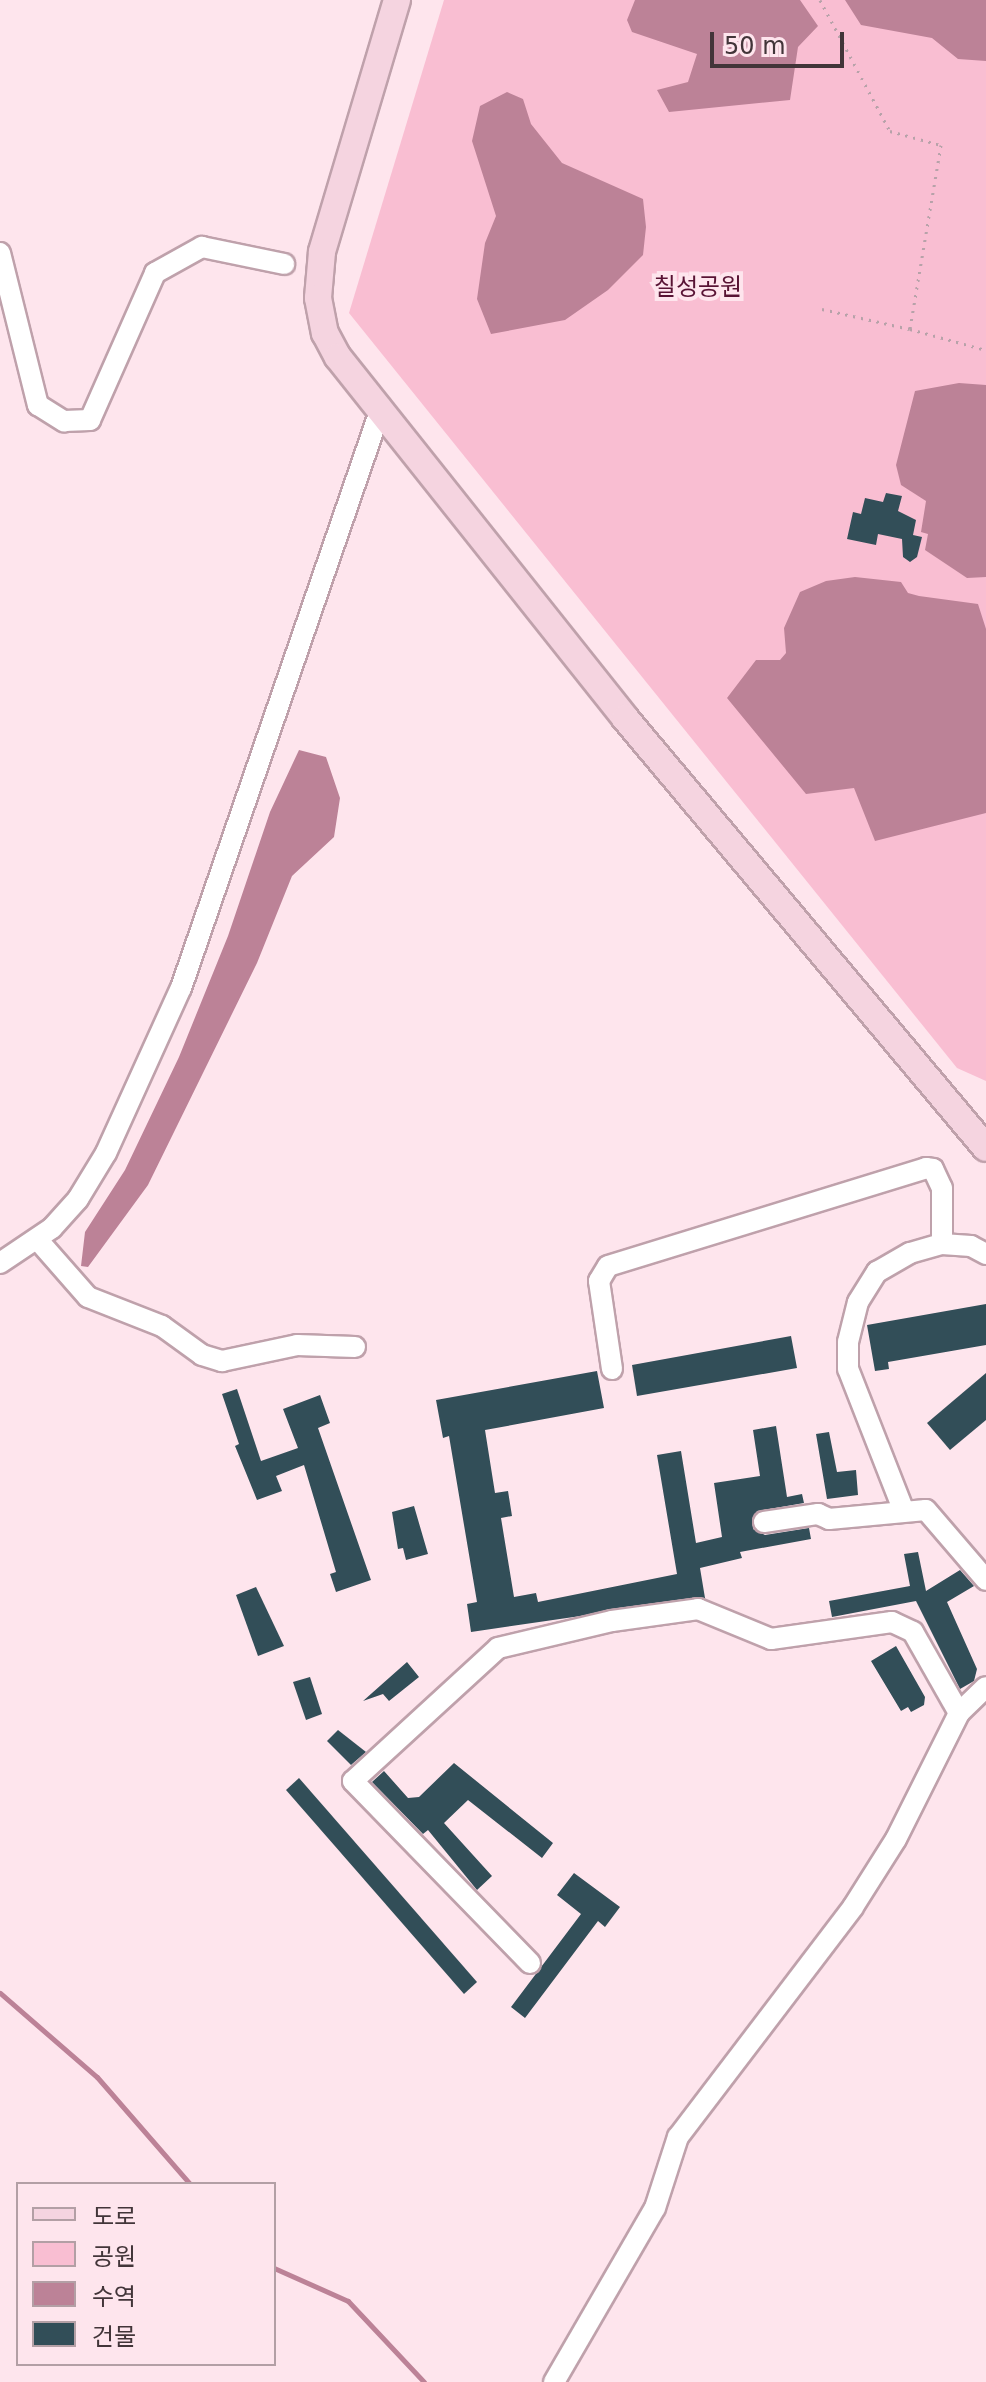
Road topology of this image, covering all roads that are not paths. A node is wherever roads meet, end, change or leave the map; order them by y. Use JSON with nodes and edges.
{"nodes":[{"id":1,"x":397,"y":0,"type":"edge"},
{"id":2,"x":0,"y":253,"type":"edge"},
{"id":3,"x":284,"y":264,"type":"dead end"},
{"id":4,"x":381,"y":408,"type":"junction"},
{"id":5,"x":986,"y":1148,"type":"edge"},
{"id":6,"x":37,"y":1239,"type":"junction"},
{"id":7,"x":942,"y":1244,"type":"junction"},
{"id":8,"x":986,"y":1254,"type":"edge"},
{"id":9,"x":0,"y":1263,"type":"edge"},
{"id":10,"x":355,"y":1347,"type":"dead end"},
{"id":11,"x":612,"y":1369,"type":"dead end"},
{"id":12,"x":903,"y":1509,"type":"junction"},
{"id":13,"x":764,"y":1522,"type":"dead end"},
{"id":14,"x":986,"y":1580,"type":"edge"},
{"id":15,"x":986,"y":1687,"type":"edge"},
{"id":16,"x":959,"y":1713,"type":"junction"},
{"id":17,"x":530,"y":1963,"type":"dead end"},
{"id":18,"x":554,"y":2382,"type":"edge"}],
"edges":[{"from":1,"to":4,"type":"main road"},
{"from":2,"to":3,"type":"street"},
{"from":4,"to":5,"type":"main road"},
{"from":4,"to":6,"type":"street"},
{"from":6,"to":9,"type":"street"},
{"from":6,"to":10,"type":"street"},
{"from":7,"to":8,"type":"street"},
{"from":7,"to":11,"type":"street"},
{"from":7,"to":12,"type":"street"},
{"from":12,"to":13,"type":"street"},
{"from":12,"to":14,"type":"street"},
{"from":15,"to":16,"type":"street"},
{"from":16,"to":17,"type":"street"},
{"from":16,"to":18,"type":"street"}]}
